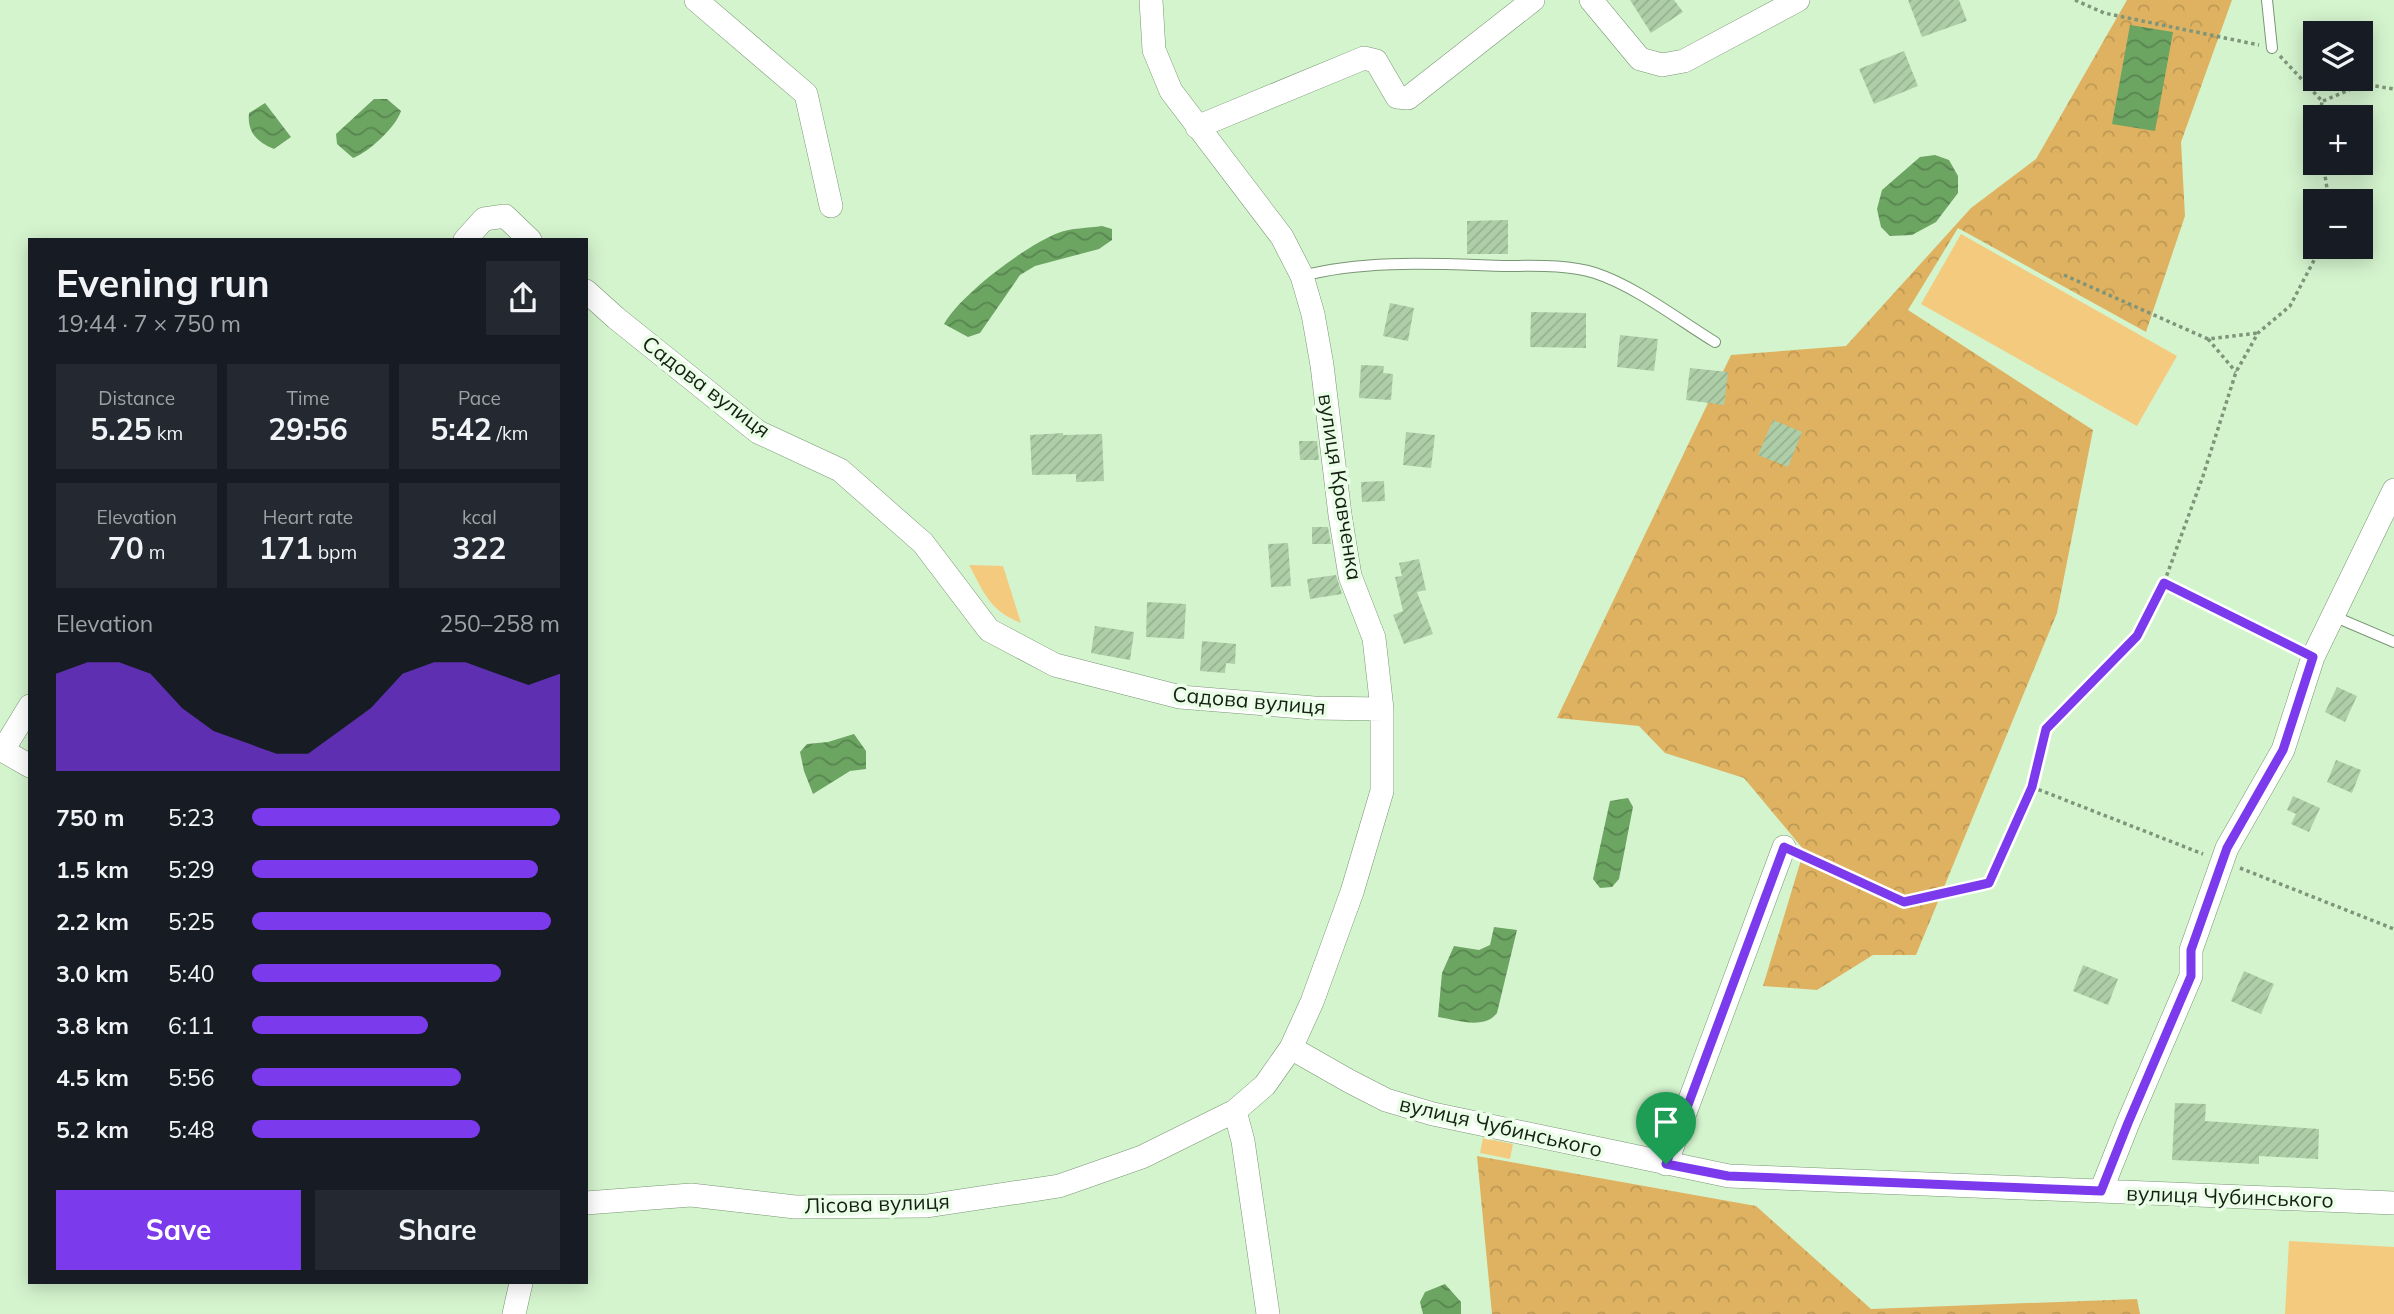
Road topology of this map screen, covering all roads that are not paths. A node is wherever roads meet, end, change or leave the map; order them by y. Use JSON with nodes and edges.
{"nodes":[{"id":1,"x":696,"y":0,"type":"edge"},
{"id":2,"x":1151,"y":0,"type":"edge"},
{"id":3,"x":1533,"y":0,"type":"edge"},
{"id":4,"x":1591,"y":0,"type":"edge"},
{"id":5,"x":1798,"y":0,"type":"edge"},
{"id":6,"x":2267,"y":0,"type":"edge"},
{"id":7,"x":2272,"y":48,"type":"road end"},
{"id":8,"x":1197,"y":127,"type":"junction"},
{"id":9,"x":831,"y":206,"type":"dead end"},
{"id":10,"x":468,"y":238,"type":"edge"},
{"id":11,"x":528,"y":238,"type":"edge"},
{"id":12,"x":1302,"y":276,"type":"junction"},
{"id":13,"x":588,"y":293,"type":"edge"},
{"id":14,"x":1715,"y":342,"type":"dead end"},
{"id":15,"x":2394,"y":491,"type":"edge"},
{"id":16,"x":2333,"y":616,"type":"junction"},
{"id":17,"x":2394,"y":642,"type":"edge"},
{"id":18,"x":28,"y":709,"type":"edge"},
{"id":19,"x":1382,"y":709,"type":"junction"},
{"id":20,"x":1,"y":749,"type":"edge"},
{"id":21,"x":28,"y":765,"type":"edge"},
{"id":22,"x":1784,"y":847,"type":"road end"},
{"id":23,"x":1291,"y":1048,"type":"junction"},
{"id":24,"x":1235,"y":1111,"type":"junction"},
{"id":25,"x":1666,"y":1164,"type":"junction"},
{"id":26,"x":2101,"y":1191,"type":"junction"},
{"id":27,"x":588,"y":1203,"type":"edge"},
{"id":28,"x":2394,"y":1203,"type":"edge"},
{"id":29,"x":521,"y":1284,"type":"edge"},
{"id":30,"x":514,"y":1314,"type":"edge"},
{"id":31,"x":1268,"y":1314,"type":"edge"}],
"edges":[{"from":1,"to":9,"type":"street"},
{"from":2,"to":8,"type":"street","name":"вулиця Кравченка"},
{"from":3,"to":8,"type":"street"},
{"from":4,"to":5,"type":"street"},
{"from":6,"to":7,"type":"lane"},
{"from":8,"to":12,"type":"street","name":"вулиця Кравченка"},
{"from":10,"to":11,"type":"street"},
{"from":12,"to":14,"type":"lane"},
{"from":12,"to":19,"type":"street","name":"вулиця Кравченка"},
{"from":13,"to":19,"type":"street","name":"Садова вулиця"},
{"from":15,"to":16,"type":"street"},
{"from":16,"to":17,"type":"lane"},
{"from":16,"to":26,"type":"street"},
{"from":18,"to":20,"type":"street"},
{"from":19,"to":23,"type":"street","name":"вулиця Кравченка"},
{"from":20,"to":21,"type":"street"},
{"from":22,"to":25,"type":"street"},
{"from":23,"to":24,"type":"street","name":"вулиця Кравченка"},
{"from":23,"to":25,"type":"street","name":"вулиця Чубинського"},
{"from":24,"to":27,"type":"street","name":"Лісова вулиця"},
{"from":24,"to":31,"type":"street"},
{"from":25,"to":26,"type":"street","name":"вулиця Чубинського"},
{"from":26,"to":28,"type":"street","name":"вулиця Чубинського"},
{"from":29,"to":30,"type":"street"}]}
